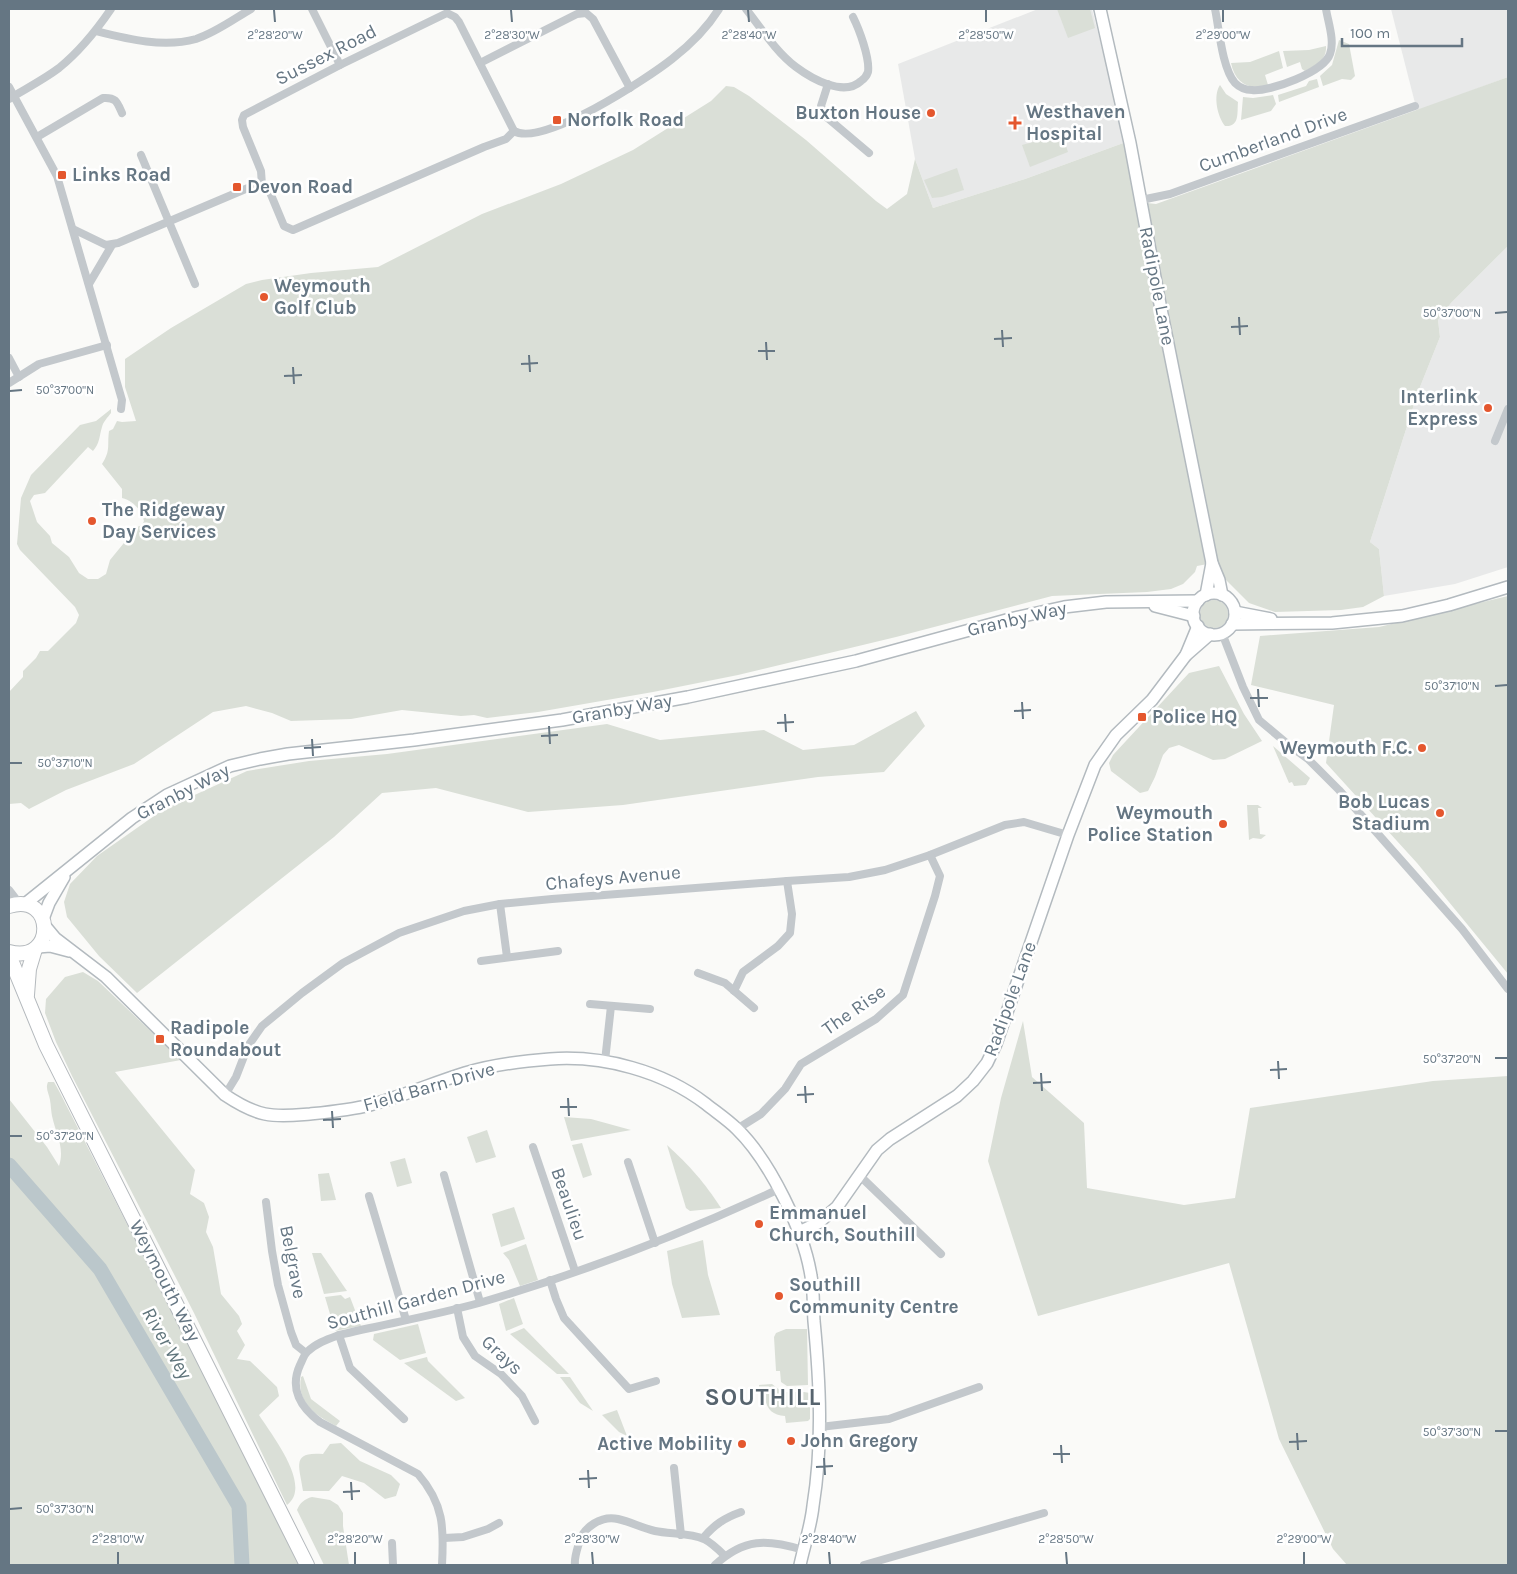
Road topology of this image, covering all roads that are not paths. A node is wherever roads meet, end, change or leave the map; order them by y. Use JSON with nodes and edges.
{"nodes":[{"id":1,"x":111,"y":9,"type":"edge"},
{"id":2,"x":251,"y":9,"type":"edge"},
{"id":3,"x":312,"y":9,"type":"edge"},
{"id":4,"x":719,"y":9,"type":"edge"},
{"id":5,"x":746,"y":9,"type":"edge"},
{"id":6,"x":1100,"y":9,"type":"edge"},
{"id":7,"x":1215,"y":9,"type":"edge"},
{"id":8,"x":1326,"y":9,"type":"edge"},
{"id":9,"x":452,"y":11,"type":"edge"},
{"id":10,"x":852,"y":17,"type":"dead end"},
{"id":11,"x":96,"y":31,"type":"junction"},
{"id":12,"x":480,"y":63,"type":"junction"},
{"id":13,"x":340,"y":65,"type":"junction"},
{"id":14,"x":828,"y":84,"type":"junction"},
{"id":15,"x":9,"y":86,"type":"edge"},
{"id":16,"x":630,"y":88,"type":"junction"},
{"id":17,"x":11,"y":98,"type":"edge"},
{"id":18,"x":1415,"y":106,"type":"dead end"},
{"id":19,"x":122,"y":113,"type":"dead end"},
{"id":20,"x":514,"y":131,"type":"junction"},
{"id":21,"x":37,"y":137,"type":"junction"},
{"id":22,"x":869,"y":153,"type":"dead end"},
{"id":23,"x":141,"y":155,"type":"dead end"},
{"id":24,"x":262,"y":185,"type":"junction"},
{"id":25,"x":1142,"y":200,"type":"junction"},
{"id":26,"x":169,"y":221,"type":"junction"},
{"id":27,"x":73,"y":229,"type":"junction"},
{"id":28,"x":112,"y":244,"type":"junction"},
{"id":29,"x":89,"y":284,"type":"junction"},
{"id":30,"x":195,"y":284,"type":"dead end"},
{"id":31,"x":106,"y":345,"type":"junction"},
{"id":32,"x":9,"y":358,"type":"edge"},
{"id":33,"x":18,"y":376,"type":"junction"},
{"id":34,"x":9,"y":382,"type":"edge"},
{"id":35,"x":121,"y":409,"type":"dead end"},
{"id":36,"x":1508,"y":409,"type":"edge"},
{"id":37,"x":1495,"y":441,"type":"dead end"},
{"id":38,"x":1212,"y":563,"type":"junction"},
{"id":39,"x":1508,"y":587,"type":"edge"},
{"id":40,"x":1222,"y":595,"type":"junction"},
{"id":41,"x":1202,"y":598,"type":"junction"},
{"id":42,"x":1142,"y":603,"type":"junction"},
{"id":43,"x":1235,"y":612,"type":"junction"},
{"id":44,"x":1196,"y":621,"type":"junction"},
{"id":45,"x":1292,"y":622,"type":"junction"},
{"id":46,"x":1232,"y":624,"type":"junction"},
{"id":47,"x":1216,"y":633,"type":"junction"},
{"id":48,"x":1186,"y":655,"type":"junction"},
{"id":49,"x":1068,"y":835,"type":"junction"},
{"id":50,"x":930,"y":855,"type":"junction"},
{"id":51,"x":67,"y":871,"type":"junction"},
{"id":52,"x":786,"y":880,"type":"junction"},
{"id":53,"x":9,"y":890,"type":"edge"},
{"id":54,"x":500,"y":904,"type":"junction"},
{"id":55,"x":18,"y":905,"type":"edge"},
{"id":56,"x":44,"y":922,"type":"junction"},
{"id":57,"x":36,"y":948,"type":"junction"},
{"id":58,"x":558,"y":951,"type":"dead end"},
{"id":59,"x":73,"y":952,"type":"junction"},
{"id":60,"x":9,"y":953,"type":"edge"},
{"id":61,"x":507,"y":958,"type":"junction"},
{"id":62,"x":481,"y":961,"type":"dead end"},
{"id":63,"x":698,"y":973,"type":"dead end"},
{"id":64,"x":1508,"y":989,"type":"edge"},
{"id":65,"x":734,"y":991,"type":"junction"},
{"id":66,"x":27,"y":996,"type":"junction"},
{"id":67,"x":590,"y":1004,"type":"dead end"},
{"id":68,"x":610,"y":1006,"type":"junction"},
{"id":69,"x":754,"y":1008,"type":"dead end"},
{"id":70,"x":650,"y":1009,"type":"dead end"},
{"id":71,"x":605,"y":1061,"type":"junction"},
{"id":72,"x":225,"y":1095,"type":"junction"},
{"id":73,"x":737,"y":1129,"type":"junction"},
{"id":74,"x":532,"y":1147,"type":"dead end"},
{"id":75,"x":628,"y":1162,"type":"dead end"},
{"id":76,"x":444,"y":1175,"type":"dead end"},
{"id":77,"x":859,"y":1175,"type":"junction"},
{"id":78,"x":779,"y":1189,"type":"junction"},
{"id":79,"x":369,"y":1196,"type":"dead end"},
{"id":80,"x":266,"y":1202,"type":"dead end"},
{"id":81,"x":799,"y":1232,"type":"junction"},
{"id":82,"x":655,"y":1243,"type":"junction"},
{"id":83,"x":941,"y":1254,"type":"dead end"},
{"id":84,"x":575,"y":1271,"type":"junction"},
{"id":85,"x":550,"y":1280,"type":"junction"},
{"id":86,"x":480,"y":1302,"type":"junction"},
{"id":87,"x":457,"y":1308,"type":"junction"},
{"id":88,"x":406,"y":1320,"type":"junction"},
{"id":89,"x":338,"y":1335,"type":"junction"},
{"id":90,"x":306,"y":1352,"type":"junction"},
{"id":91,"x":656,"y":1381,"type":"dead end"},
{"id":92,"x":978,"y":1387,"type":"dead end"},
{"id":93,"x":404,"y":1420,"type":"dead end"},
{"id":94,"x":535,"y":1421,"type":"dead end"},
{"id":95,"x":820,"y":1427,"type":"junction"},
{"id":96,"x":674,"y":1468,"type":"dead end"},
{"id":97,"x":741,"y":1512,"type":"dead end"},
{"id":98,"x":1044,"y":1513,"type":"dead end"},
{"id":99,"x":499,"y":1522,"type":"dead end"},
{"id":100,"x":681,"y":1535,"type":"junction"},
{"id":101,"x":444,"y":1538,"type":"junction"},
{"id":102,"x":703,"y":1538,"type":"junction"},
{"id":103,"x":392,"y":1543,"type":"dead end"},
{"id":104,"x":803,"y":1550,"type":"junction"},
{"id":105,"x":725,"y":1556,"type":"junction"},
{"id":106,"x":307,"y":1565,"type":"edge"},
{"id":107,"x":393,"y":1565,"type":"edge"},
{"id":108,"x":442,"y":1565,"type":"edge"},
{"id":109,"x":575,"y":1565,"type":"edge"},
{"id":110,"x":715,"y":1565,"type":"edge"},
{"id":111,"x":800,"y":1565,"type":"edge"},
{"id":112,"x":864,"y":1565,"type":"edge"}],
"edges":[{"from":1,"to":11,"type":"street"},
{"from":2,"to":11,"type":"street"},
{"from":3,"to":13,"type":"street"},
{"from":4,"to":16,"type":"street"},
{"from":5,"to":14,"type":"street"},
{"from":6,"to":25,"type":"main road","name":"Radipole Lane"},
{"from":7,"to":8,"type":"street"},
{"from":9,"to":12,"type":"street","name":"Sussex Road"},
{"from":9,"to":13,"type":"street","name":"Sussex Road"},
{"from":10,"to":14,"type":"street"},
{"from":11,"to":17,"type":"street"},
{"from":12,"to":16,"type":"street"},
{"from":12,"to":20,"type":"street","name":"Sussex Road"},
{"from":13,"to":24,"type":"street","name":"Sussex Road"},
{"from":14,"to":22,"type":"street"},
{"from":15,"to":17,"type":"street"},
{"from":16,"to":20,"type":"street"},
{"from":17,"to":21,"type":"street"},
{"from":18,"to":25,"type":"street","name":"Cumberland Drive"},
{"from":19,"to":21,"type":"street"},
{"from":20,"to":24,"type":"street"},
{"from":21,"to":27,"type":"street"},
{"from":23,"to":26,"type":"street"},
{"from":24,"to":26,"type":"street"},
{"from":25,"to":38,"type":"main road","name":"Radipole Lane"},
{"from":26,"to":28,"type":"street"},
{"from":26,"to":30,"type":"street"},
{"from":27,"to":28,"type":"street"},
{"from":27,"to":29,"type":"street"},
{"from":28,"to":29,"type":"street"},
{"from":29,"to":31,"type":"street"},
{"from":31,"to":33,"type":"street"},
{"from":31,"to":35,"type":"street"},
{"from":32,"to":33,"type":"street"},
{"from":33,"to":34,"type":"street"},
{"from":36,"to":37,"type":"street"},
{"from":38,"to":40,"type":"main road","name":"Radipole Lane"},
{"from":38,"to":41,"type":"main road","name":"Radipole Lane"},
{"from":39,"to":45,"type":"main road"},
{"from":40,"to":41,"type":"main road"},
{"from":40,"to":43,"type":"main road"},
{"from":41,"to":42,"type":"main road","name":"Granby Way"},
{"from":41,"to":44,"type":"main road"},
{"from":42,"to":44,"type":"main road","name":"Granby Way"},
{"from":42,"to":51,"type":"main road","name":"Granby Way"},
{"from":43,"to":45,"type":"main road"},
{"from":43,"to":46,"type":"main road"},
{"from":44,"to":47,"type":"main road"},
{"from":44,"to":48,"type":"main road","name":"Radipole Lane"},
{"from":45,"to":46,"type":"main road"},
{"from":46,"to":47,"type":"main road"},
{"from":47,"to":48,"type":"main road","name":"Radipole Lane"},
{"from":47,"to":64,"type":"street"},
{"from":48,"to":49,"type":"main road","name":"Radipole Lane"},
{"from":49,"to":50,"type":"street","name":"Chafeys Avenue"},
{"from":49,"to":77,"type":"main road","name":"Radipole Lane"},
{"from":50,"to":52,"type":"street","name":"Chafeys Avenue"},
{"from":50,"to":73,"type":"street","name":"The Rise"},
{"from":51,"to":55,"type":"main road","name":"Granby Way"},
{"from":51,"to":56,"type":"main road","name":"Granby Way"},
{"from":52,"to":54,"type":"street","name":"Chafeys Avenue"},
{"from":52,"to":65,"type":"street"},
{"from":53,"to":55,"type":"street"},
{"from":54,"to":61,"type":"street"},
{"from":54,"to":72,"type":"street","name":"Chafeys Avenue"},
{"from":55,"to":56,"type":"highway"},
{"from":56,"to":57,"type":"highway","name":"Weymouth Way"},
{"from":56,"to":59,"type":"main road","name":"Field Barn Drive"},
{"from":57,"to":59,"type":"main road","name":"Field Barn Drive"},
{"from":57,"to":60,"type":"highway"},
{"from":57,"to":66,"type":"highway","name":"Weymouth Way"},
{"from":58,"to":61,"type":"street"},
{"from":59,"to":72,"type":"main road","name":"Field Barn Drive"},
{"from":60,"to":66,"type":"highway","name":"Weymouth Way"},
{"from":61,"to":62,"type":"street"},
{"from":63,"to":65,"type":"street"},
{"from":65,"to":69,"type":"street"},
{"from":66,"to":106,"type":"highway","name":"Weymouth Way"},
{"from":67,"to":68,"type":"street"},
{"from":68,"to":70,"type":"street"},
{"from":68,"to":71,"type":"street"},
{"from":71,"to":72,"type":"main road","name":"Field Barn Drive"},
{"from":71,"to":73,"type":"main road","name":"Field Barn Drive"},
{"from":73,"to":78,"type":"main road","name":"Field Barn Drive"},
{"from":74,"to":84,"type":"street","name":"Beaulieu"},
{"from":75,"to":82,"type":"street"},
{"from":76,"to":86,"type":"street"},
{"from":77,"to":81,"type":"main road","name":"Radipole Lane"},
{"from":77,"to":83,"type":"street"},
{"from":78,"to":81,"type":"main road","name":"Field Barn Drive"},
{"from":78,"to":82,"type":"street","name":"Southill Garden Drive"},
{"from":79,"to":88,"type":"street"},
{"from":80,"to":90,"type":"street","name":"Belgrave"},
{"from":81,"to":95,"type":"main road"},
{"from":82,"to":84,"type":"street","name":"Southill Garden Drive"},
{"from":84,"to":85,"type":"street","name":"Southill Garden Drive"},
{"from":85,"to":86,"type":"street","name":"Southill Garden Drive"},
{"from":85,"to":91,"type":"street"},
{"from":86,"to":87,"type":"street","name":"Southill Garden Drive"},
{"from":87,"to":88,"type":"street","name":"Southill Garden Drive"},
{"from":87,"to":94,"type":"street","name":"Grays"},
{"from":88,"to":89,"type":"street","name":"Southill Garden Drive"},
{"from":89,"to":90,"type":"street","name":"Southill Garden Drive"},
{"from":89,"to":93,"type":"street"},
{"from":90,"to":101,"type":"street"},
{"from":92,"to":95,"type":"street"},
{"from":95,"to":104,"type":"main road"},
{"from":96,"to":100,"type":"street"},
{"from":97,"to":102,"type":"street"},
{"from":98,"to":112,"type":"street"},
{"from":99,"to":101,"type":"street"},
{"from":100,"to":102,"type":"street"},
{"from":100,"to":109,"type":"street"},
{"from":101,"to":108,"type":"street"},
{"from":102,"to":105,"type":"street"},
{"from":103,"to":107,"type":"street"},
{"from":104,"to":105,"type":"street"},
{"from":104,"to":111,"type":"main road"},
{"from":105,"to":110,"type":"street"}]}
